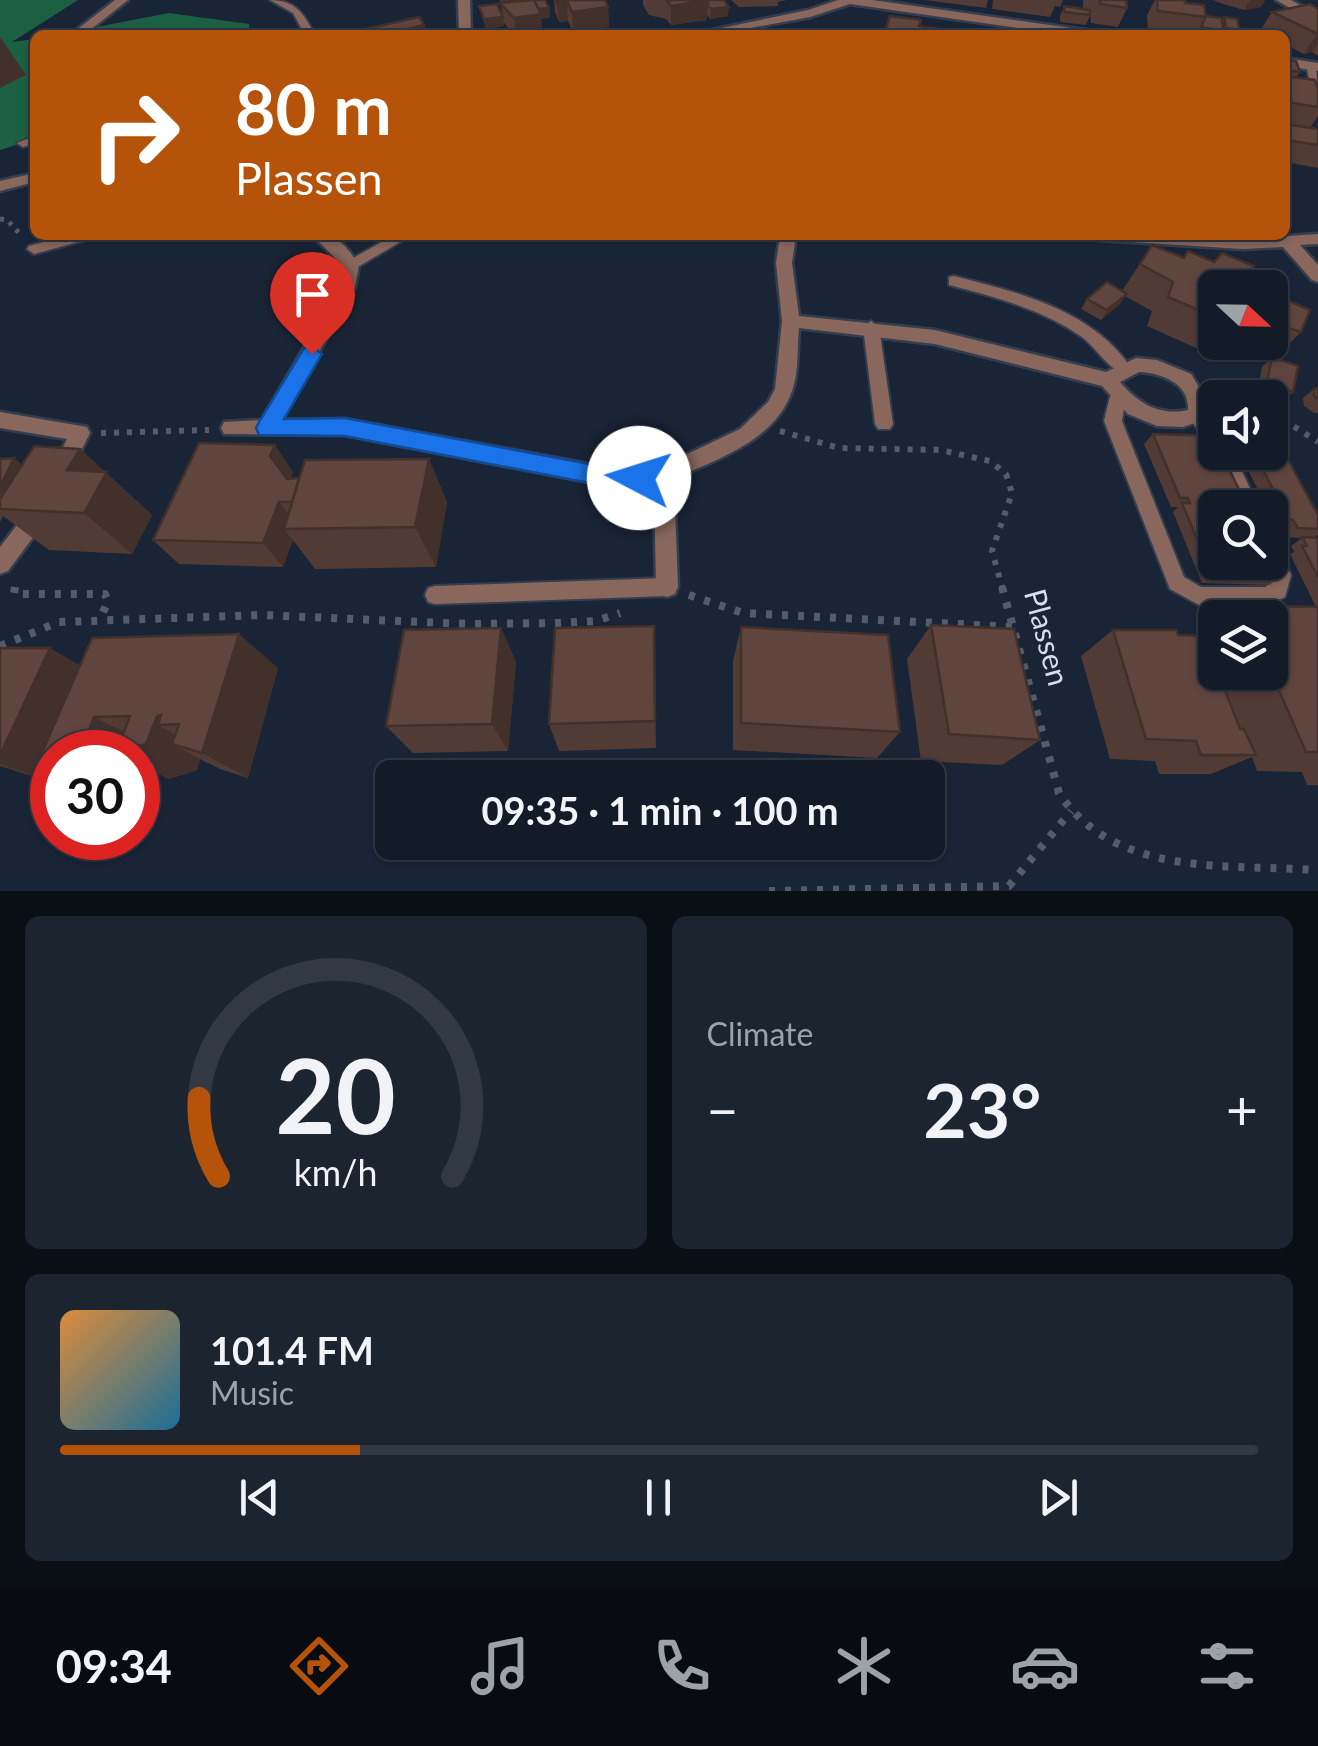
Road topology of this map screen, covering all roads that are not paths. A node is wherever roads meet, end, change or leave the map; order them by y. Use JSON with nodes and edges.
{"nodes":[{"id":1,"x":122,"y":0,"type":"edge"},
{"id":2,"x":276,"y":0,"type":"edge"},
{"id":3,"x":464,"y":0,"type":"edge"},
{"id":4,"x":849,"y":0,"type":"edge"},
{"id":5,"x":1282,"y":0,"type":"edge"},
{"id":6,"x":293,"y":3,"type":"edge"},
{"id":7,"x":1318,"y":20,"type":"edge"},
{"id":8,"x":83,"y":30,"type":"edge"},
{"id":9,"x":308,"y":30,"type":"edge"},
{"id":10,"x":464,"y":30,"type":"edge"},
{"id":11,"x":720,"y":30,"type":"edge"},
{"id":12,"x":1057,"y":30,"type":"edge"},
{"id":13,"x":1314,"y":66,"type":"edge"},
{"id":14,"x":1318,"y":93,"type":"edge"},
{"id":15,"x":30,"y":178,"type":"edge"},
{"id":16,"x":0,"y":186,"type":"edge"},
{"id":17,"x":1318,"y":239,"type":"edge"},
{"id":18,"x":67,"y":240,"type":"edge"},
{"id":19,"x":327,"y":240,"type":"edge"},
{"id":20,"x":396,"y":240,"type":"edge"},
{"id":21,"x":787,"y":240,"type":"edge"},
{"id":22,"x":1179,"y":240,"type":"edge"},
{"id":23,"x":1289,"y":243,"type":"junction"},
{"id":24,"x":34,"y":248,"type":"dead end"},
{"id":25,"x":351,"y":266,"type":"junction"},
{"id":26,"x":1318,"y":276,"type":"edge"},
{"id":27,"x":954,"y":281,"type":"dead end"},
{"id":28,"x":791,"y":321,"type":"junction"},
{"id":29,"x":871,"y":327,"type":"junction"},
{"id":30,"x":1117,"y":382,"type":"junction"},
{"id":31,"x":1196,"y":415,"type":"joint"},
{"id":32,"x":0,"y":420,"type":"edge"},
{"id":33,"x":884,"y":424,"type":"dead end"},
{"id":34,"x":230,"y":428,"type":"road end"},
{"id":35,"x":267,"y":428,"type":"junction"},
{"id":36,"x":664,"y":475,"type":"junction"},
{"id":37,"x":0,"y":564,"type":"edge"},
{"id":38,"x":1280,"y":580,"type":"edge"},
{"id":39,"x":667,"y":587,"type":"joint"},
{"id":40,"x":436,"y":595,"type":"dead end"}],
"edges":[{"from":1,"to":8,"type":"street"},
{"from":2,"to":6,"type":"lane"},
{"from":3,"to":10,"type":"street"},
{"from":4,"to":11,"type":"street"},
{"from":4,"to":12,"type":"street"},
{"from":5,"to":7,"type":"street"},
{"from":6,"to":9,"type":"lane"},
{"from":13,"to":14,"type":"lane"},
{"from":15,"to":16,"type":"street"},
{"from":17,"to":23,"type":"street"},
{"from":18,"to":24,"type":"lane"},
{"from":19,"to":25,"type":"street"},
{"from":20,"to":25,"type":"lane"},
{"from":21,"to":28,"type":"street"},
{"from":22,"to":23,"type":"street"},
{"from":23,"to":26,"type":"street"},
{"from":25,"to":35,"type":"street"},
{"from":27,"to":30,"type":"lane"},
{"from":28,"to":29,"type":"street"},
{"from":28,"to":36,"type":"street"},
{"from":29,"to":30,"type":"street"},
{"from":29,"to":33,"type":"lane"},
{"from":30,"to":31,"type":"street"},
{"from":30,"to":31,"type":"street"},
{"from":30,"to":38,"type":"lane"},
{"from":32,"to":37,"type":"street"},
{"from":34,"to":35,"type":"street"},
{"from":35,"to":36,"type":"street"},
{"from":36,"to":39,"type":"street"},
{"from":39,"to":40,"type":"lane"}]}
